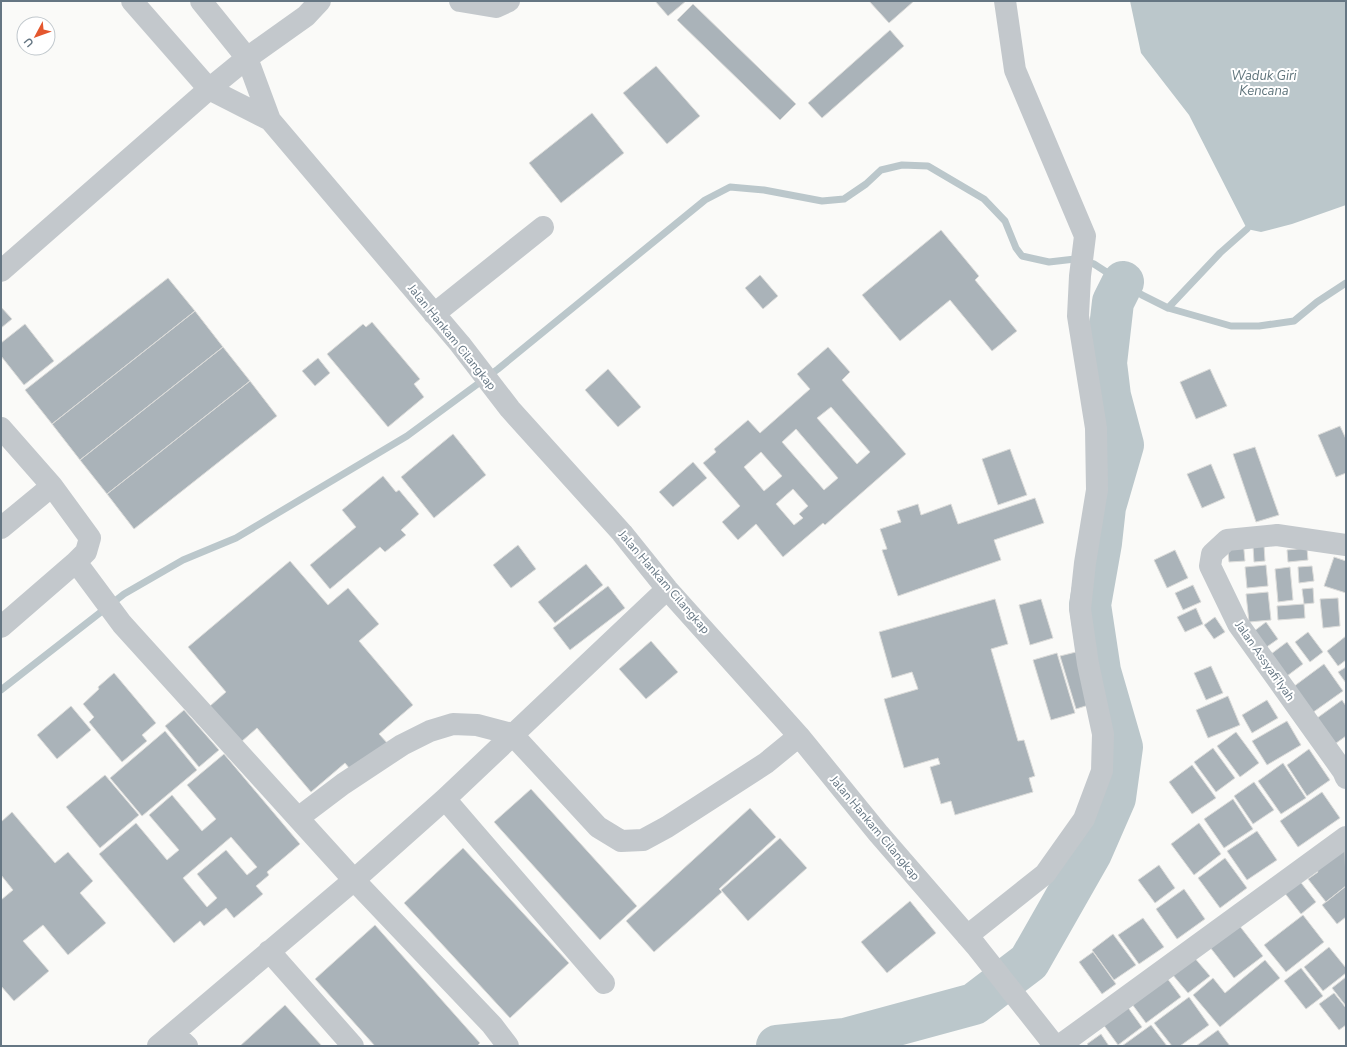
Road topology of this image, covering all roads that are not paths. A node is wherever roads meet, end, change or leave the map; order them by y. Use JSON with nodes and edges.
{"nodes":[{"id":1,"x":132,"y":1,"type":"edge"},
{"id":2,"x":201,"y":1,"type":"edge"},
{"id":3,"x":320,"y":1,"type":"edge"},
{"id":4,"x":460,"y":1,"type":"edge"},
{"id":5,"x":509,"y":1,"type":"edge"},
{"id":6,"x":1005,"y":1,"type":"edge"},
{"id":7,"x":247,"y":58,"type":"junction"},
{"id":8,"x":209,"y":89,"type":"junction"},
{"id":9,"x":270,"y":120,"type":"junction"},
{"id":10,"x":543,"y":227,"type":"dead end"},
{"id":11,"x":1,"y":271,"type":"edge"},
{"id":12,"x":434,"y":314,"type":"junction"},
{"id":13,"x":1,"y":428,"type":"edge"},
{"id":14,"x":52,"y":486,"type":"junction"},
{"id":15,"x":1,"y":528,"type":"edge"},
{"id":16,"x":1346,"y":545,"type":"edge"},
{"id":17,"x":76,"y":562,"type":"junction"},
{"id":18,"x":667,"y":589,"type":"junction"},
{"id":19,"x":1,"y":627,"type":"edge"},
{"id":20,"x":512,"y":734,"type":"junction"},
{"id":21,"x":799,"y":736,"type":"junction"},
{"id":22,"x":1346,"y":778,"type":"edge"},
{"id":23,"x":445,"y":799,"type":"junction"},
{"id":24,"x":298,"y":818,"type":"junction"},
{"id":25,"x":1346,"y":837,"type":"edge"},
{"id":26,"x":354,"y":880,"type":"junction"},
{"id":27,"x":971,"y":941,"type":"junction"},
{"id":28,"x":269,"y":951,"type":"junction"},
{"id":29,"x":604,"y":983,"type":"dead end"},
{"id":30,"x":173,"y":1042,"type":"edge"},
{"id":31,"x":352,"y":1046,"type":"edge"},
{"id":32,"x":508,"y":1046,"type":"edge"},
{"id":33,"x":1055,"y":1046,"type":"edge"},
{"id":34,"x":1059,"y":1046,"type":"edge"}],
"edges":[{"from":1,"to":8,"type":"street"},
{"from":2,"to":7,"type":"street"},
{"from":3,"to":7,"type":"street"},
{"from":4,"to":5,"type":"street"},
{"from":6,"to":27,"type":"street"},
{"from":7,"to":8,"type":"street"},
{"from":7,"to":9,"type":"street"},
{"from":8,"to":9,"type":"street"},
{"from":8,"to":11,"type":"street"},
{"from":9,"to":12,"type":"street","name":"Jalan Hankam Cilangkap"},
{"from":10,"to":12,"type":"street"},
{"from":12,"to":18,"type":"street","name":"Jalan Hankam Cilangkap"},
{"from":13,"to":14,"type":"street"},
{"from":14,"to":15,"type":"street"},
{"from":14,"to":17,"type":"street"},
{"from":16,"to":22,"type":"street","name":"Jalan Assyafi'Iyah"},
{"from":17,"to":19,"type":"street"},
{"from":17,"to":24,"type":"street"},
{"from":18,"to":20,"type":"street"},
{"from":18,"to":21,"type":"street","name":"Jalan Hankam Cilangkap"},
{"from":20,"to":21,"type":"street"},
{"from":20,"to":23,"type":"street"},
{"from":20,"to":24,"type":"street"},
{"from":21,"to":27,"type":"street","name":"Jalan Hankam Cilangkap"},
{"from":23,"to":26,"type":"street"},
{"from":23,"to":29,"type":"street"},
{"from":24,"to":26,"type":"street"},
{"from":25,"to":34,"type":"street"},
{"from":26,"to":28,"type":"street"},
{"from":26,"to":32,"type":"street"},
{"from":27,"to":33,"type":"street","name":"Jalan Hankam Cilangkap"},
{"from":28,"to":30,"type":"street"},
{"from":28,"to":31,"type":"street"}]}
